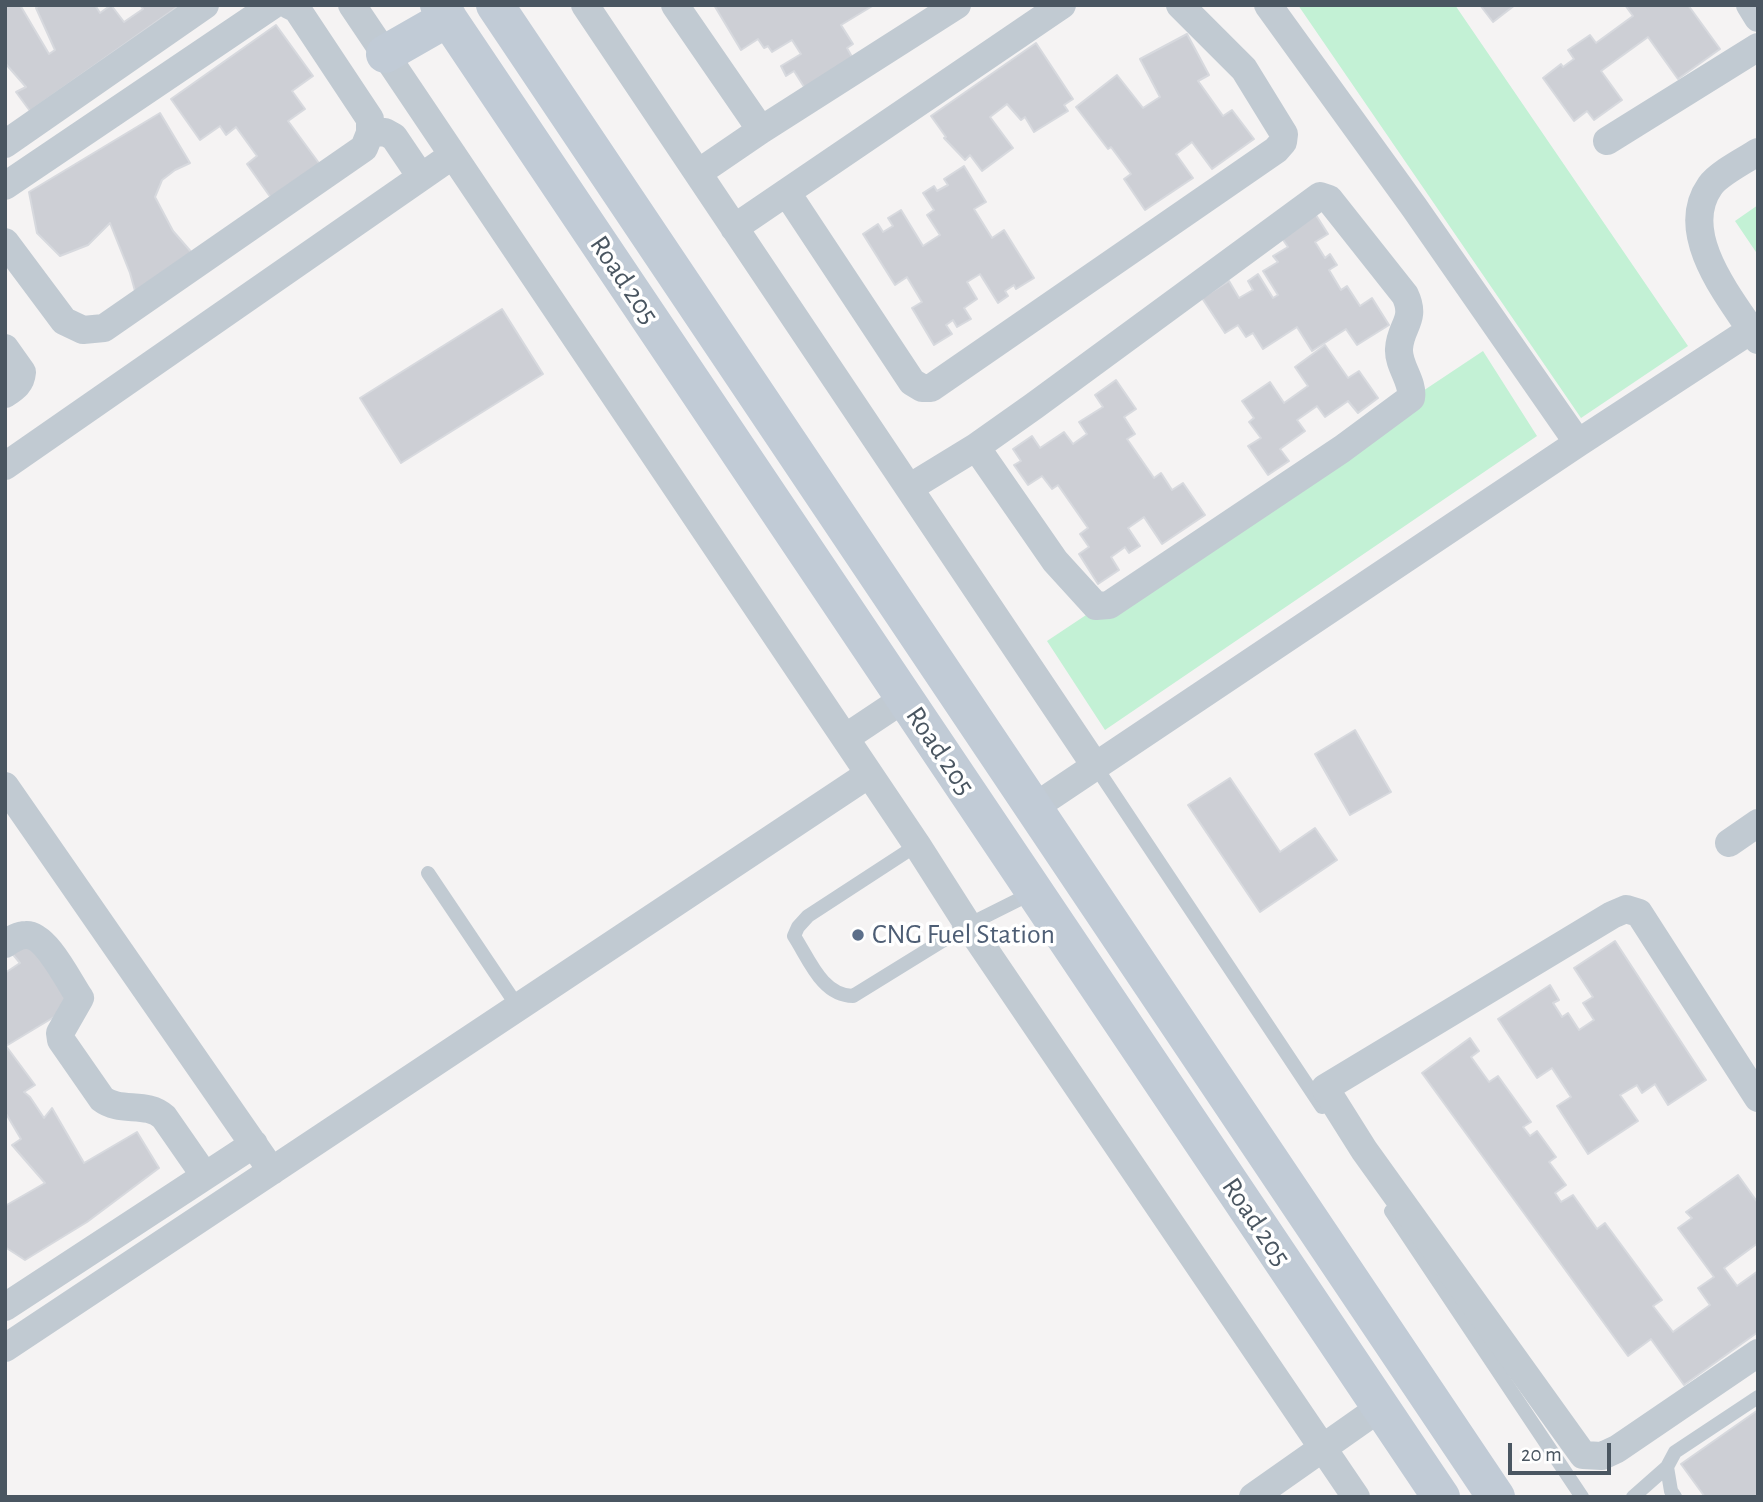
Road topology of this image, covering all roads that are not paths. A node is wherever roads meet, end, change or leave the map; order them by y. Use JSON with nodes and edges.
{"nodes":[{"id":1,"x":205,"y":5,"type":"edge"},
{"id":2,"x":273,"y":5,"type":"edge"},
{"id":3,"x":289,"y":5,"type":"edge"},
{"id":4,"x":352,"y":5,"type":"edge"},
{"id":5,"x":495,"y":5,"type":"edge"},
{"id":6,"x":586,"y":5,"type":"edge"},
{"id":7,"x":675,"y":5,"type":"edge"},
{"id":8,"x":957,"y":5,"type":"edge"},
{"id":9,"x":1062,"y":5,"type":"edge"},
{"id":10,"x":1180,"y":5,"type":"edge"},
{"id":11,"x":1268,"y":5,"type":"edge"},
{"id":12,"x":1750,"y":5,"type":"edge"},
{"id":13,"x":443,"y":12,"type":"edge"},
{"id":14,"x":1758,"y":18,"type":"edge"},
{"id":15,"x":1758,"y":47,"type":"edge"},
{"id":16,"x":385,"y":54,"type":"junction"},
{"id":17,"x":761,"y":130,"type":"junction"},
{"id":18,"x":370,"y":132,"type":"junction"},
{"id":19,"x":1607,"y":141,"type":"dead end"},
{"id":20,"x":5,"y":144,"type":"edge"},
{"id":21,"x":1758,"y":152,"type":"edge"},
{"id":22,"x":453,"y":155,"type":"junction"},
{"id":23,"x":698,"y":173,"type":"junction"},
{"id":24,"x":421,"y":177,"type":"junction"},
{"id":25,"x":5,"y":186,"type":"edge"},
{"id":26,"x":788,"y":192,"type":"junction"},
{"id":27,"x":734,"y":228,"type":"junction"},
{"id":28,"x":5,"y":242,"type":"edge"},
{"id":29,"x":1754,"y":335,"type":"edge"},
{"id":30,"x":5,"y":348,"type":"edge"},
{"id":31,"x":5,"y":394,"type":"edge"},
{"id":32,"x":1578,"y":443,"type":"junction"},
{"id":33,"x":976,"y":447,"type":"junction"},
{"id":34,"x":5,"y":466,"type":"edge"},
{"id":35,"x":909,"y":488,"type":"junction"},
{"id":36,"x":905,"y":698,"type":"junction"},
{"id":37,"x":845,"y":738,"type":"junction"},
{"id":38,"x":1096,"y":767,"type":"junction"},
{"id":39,"x":869,"y":774,"type":"junction"},
{"id":40,"x":5,"y":786,"type":"edge"},
{"id":41,"x":1033,"y":808,"type":"junction"},
{"id":42,"x":1758,"y":823,"type":"edge"},
{"id":43,"x":1729,"y":843,"type":"dead end"},
{"id":44,"x":917,"y":845,"type":"junction"},
{"id":45,"x":428,"y":873,"type":"dead end"},
{"id":46,"x":1034,"y":892,"type":"junction"},
{"id":47,"x":968,"y":925,"type":"junction"},
{"id":48,"x":5,"y":944,"type":"edge"},
{"id":49,"x":518,"y":1007,"type":"junction"},
{"id":50,"x":1758,"y":1098,"type":"edge"},
{"id":51,"x":254,"y":1144,"type":"junction"},
{"id":52,"x":1359,"y":1153,"type":"junction"},
{"id":53,"x":272,"y":1171,"type":"junction"},
{"id":54,"x":205,"y":1175,"type":"junction"},
{"id":55,"x":9,"y":1297,"type":"edge"},
{"id":56,"x":5,"y":1348,"type":"edge"},
{"id":57,"x":1758,"y":1353,"type":"edge"},
{"id":58,"x":1758,"y":1397,"type":"edge"},
{"id":59,"x":1381,"y":1407,"type":"junction"},
{"id":60,"x":1324,"y":1449,"type":"junction"},
{"id":61,"x":1667,"y":1467,"type":"junction"},
{"id":62,"x":1253,"y":1497,"type":"edge"},
{"id":63,"x":1356,"y":1497,"type":"edge"},
{"id":64,"x":1441,"y":1497,"type":"edge"},
{"id":65,"x":1496,"y":1497,"type":"edge"},
{"id":66,"x":1582,"y":1497,"type":"edge"},
{"id":67,"x":1633,"y":1497,"type":"edge"},
{"id":68,"x":1675,"y":1497,"type":"edge"}],
"edges":[{"from":1,"to":20,"type":"street"},
{"from":2,"to":25,"type":"street"},
{"from":3,"to":18,"type":"street"},
{"from":4,"to":16,"type":"street"},
{"from":5,"to":41,"type":"main road","name":"Road 205"},
{"from":6,"to":23,"type":"street"},
{"from":7,"to":17,"type":"street"},
{"from":8,"to":17,"type":"street"},
{"from":9,"to":26,"type":"street"},
{"from":10,"to":26,"type":"street"},
{"from":11,"to":32,"type":"street"},
{"from":12,"to":14,"type":"street"},
{"from":13,"to":16,"type":"main road"},
{"from":13,"to":36,"type":"main road","name":"Road 205"},
{"from":15,"to":19,"type":"street"},
{"from":16,"to":22,"type":"street"},
{"from":17,"to":23,"type":"street"},
{"from":18,"to":24,"type":"street"},
{"from":18,"to":28,"type":"street"},
{"from":21,"to":29,"type":"street"},
{"from":22,"to":24,"type":"street"},
{"from":22,"to":37,"type":"street"},
{"from":23,"to":27,"type":"street"},
{"from":24,"to":34,"type":"street"},
{"from":26,"to":27,"type":"street"},
{"from":27,"to":35,"type":"street"},
{"from":29,"to":32,"type":"street"},
{"from":30,"to":31,"type":"street"},
{"from":32,"to":38,"type":"street"},
{"from":33,"to":33,"type":"street"},
{"from":33,"to":35,"type":"street"},
{"from":35,"to":38,"type":"street"},
{"from":36,"to":37,"type":"street"},
{"from":36,"to":46,"type":"main road","name":"Road 205"},
{"from":37,"to":39,"type":"street"},
{"from":38,"to":41,"type":"street"},
{"from":38,"to":52,"type":"lane"},
{"from":39,"to":44,"type":"street"},
{"from":39,"to":49,"type":"street"},
{"from":40,"to":51,"type":"street"},
{"from":41,"to":65,"type":"main road","name":"Road 205"},
{"from":42,"to":43,"type":"street"},
{"from":44,"to":47,"type":"street"},
{"from":44,"to":47,"type":"lane"},
{"from":45,"to":49,"type":"lane"},
{"from":46,"to":47,"type":"lane"},
{"from":46,"to":59,"type":"main road","name":"Road 205"},
{"from":47,"to":60,"type":"street"},
{"from":48,"to":54,"type":"street"},
{"from":49,"to":53,"type":"street"},
{"from":50,"to":52,"type":"street"},
{"from":51,"to":53,"type":"street"},
{"from":51,"to":54,"type":"street"},
{"from":52,"to":57,"type":"street"},
{"from":52,"to":66,"type":"lane"},
{"from":53,"to":56,"type":"street"},
{"from":54,"to":55,"type":"street"},
{"from":58,"to":61,"type":"lane"},
{"from":59,"to":60,"type":"street"},
{"from":59,"to":64,"type":"main road","name":"Road 205"},
{"from":60,"to":62,"type":"street"},
{"from":60,"to":63,"type":"street"},
{"from":61,"to":67,"type":"lane"},
{"from":61,"to":68,"type":"lane"}]}
